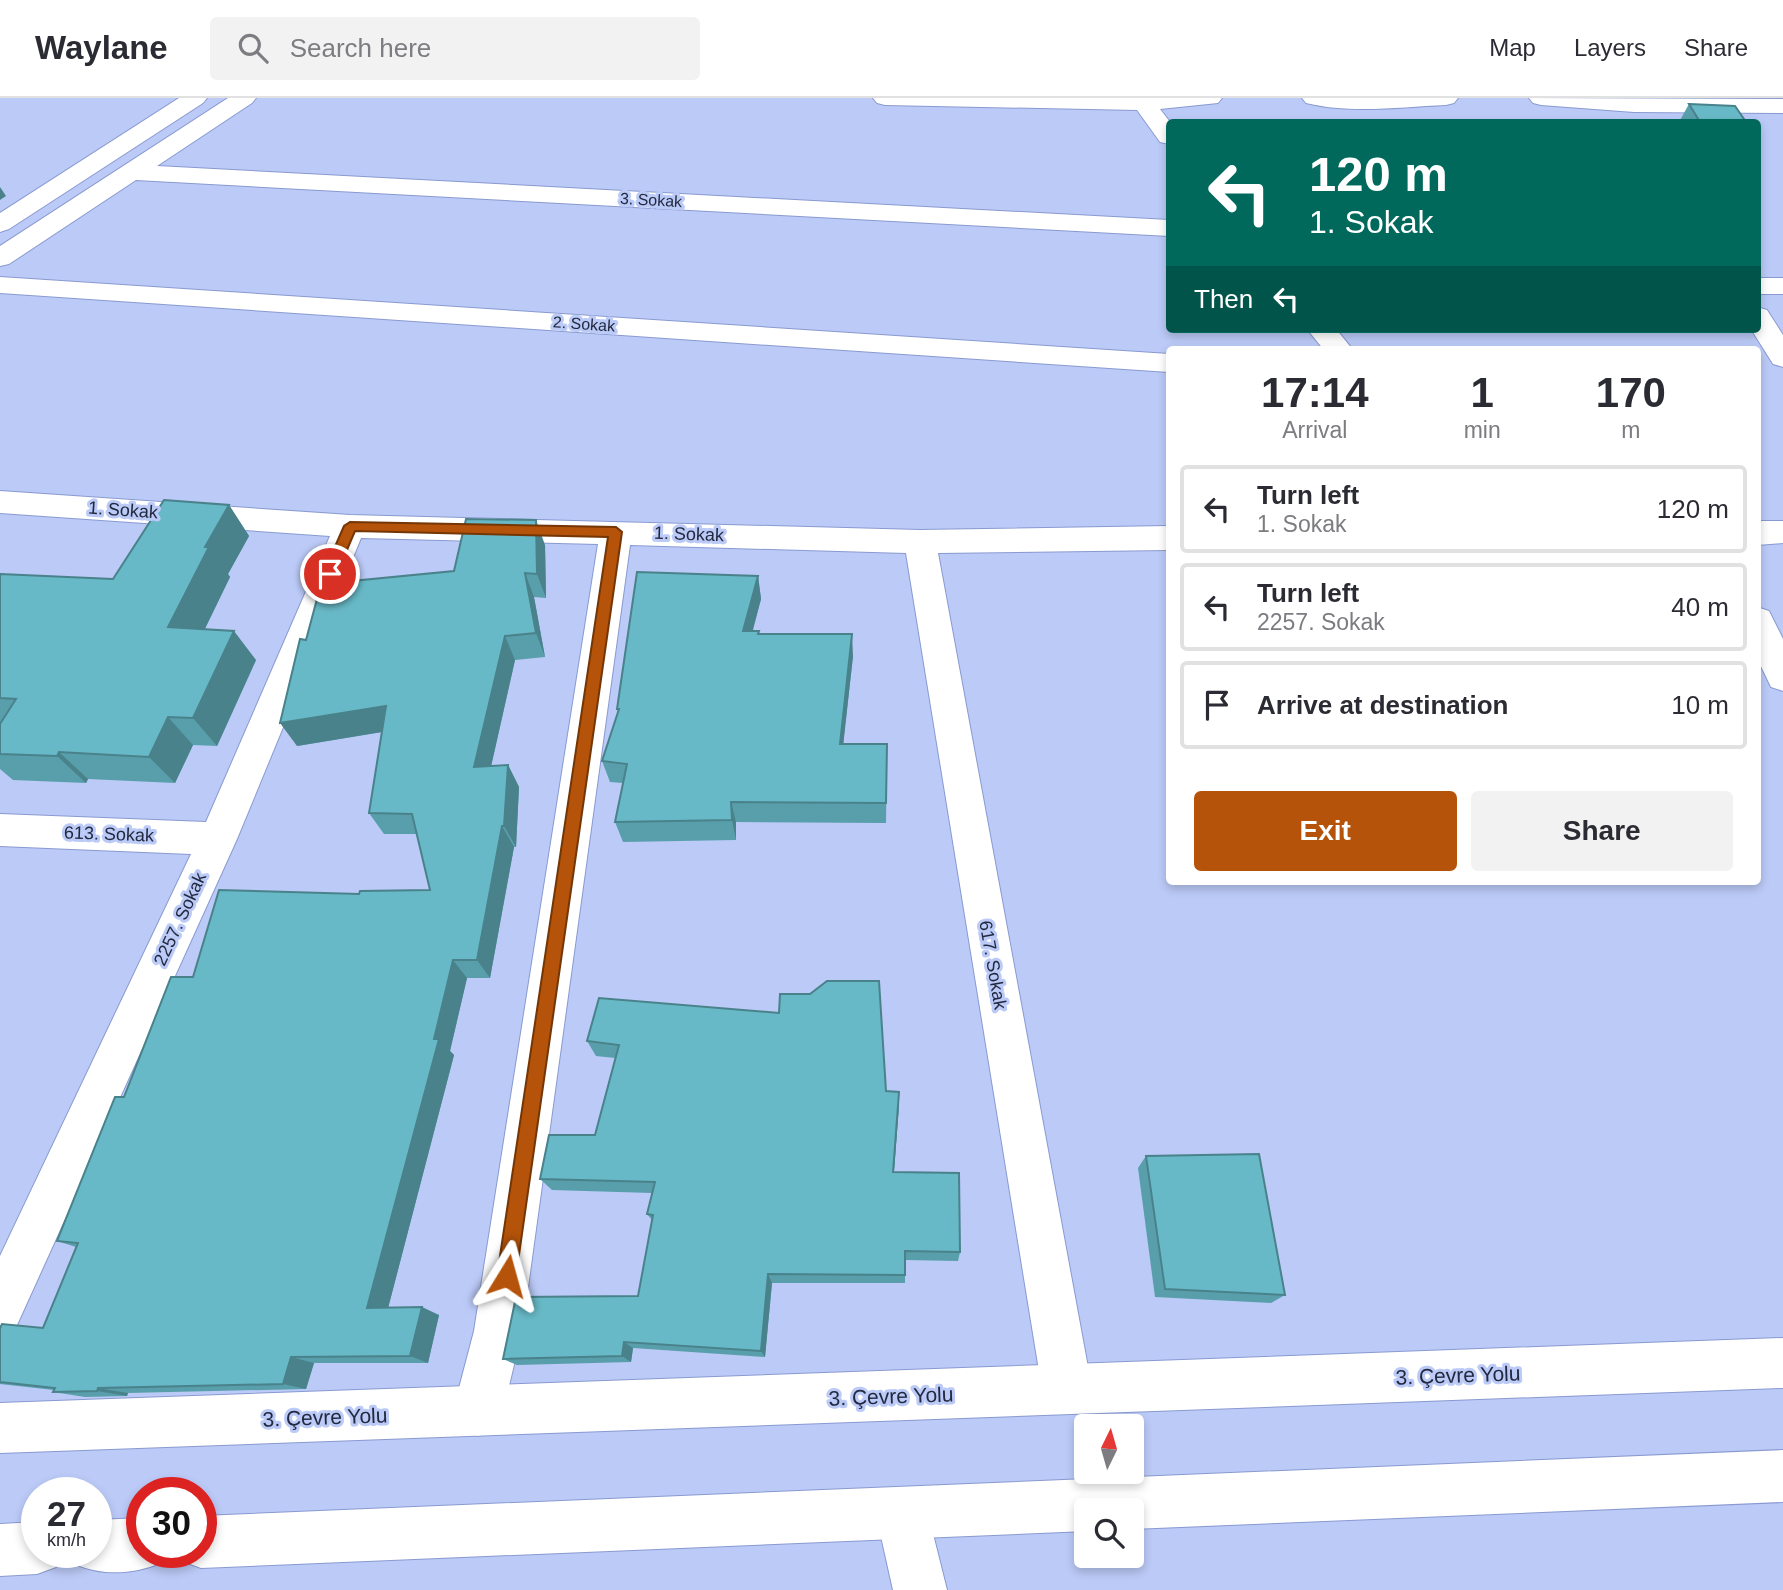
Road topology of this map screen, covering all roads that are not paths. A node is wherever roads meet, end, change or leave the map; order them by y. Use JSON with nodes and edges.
{"nodes":[{"id":1,"x":195,"y":98,"type":"edge"},
{"id":2,"x":244,"y":98,"type":"edge"},
{"id":3,"x":886,"y":98,"type":"edge"},
{"id":4,"x":1210,"y":98,"type":"edge"},
{"id":5,"x":1314,"y":98,"type":"edge"},
{"id":6,"x":1446,"y":98,"type":"edge"},
{"id":7,"x":1541,"y":98,"type":"edge"},
{"id":8,"x":1142,"y":100,"type":"edge"},
{"id":9,"x":1783,"y":106,"type":"edge"},
{"id":10,"x":1636,"y":108,"type":"edge"},
{"id":11,"x":1166,"y":132,"type":"edge"},
{"id":12,"x":132,"y":172,"type":"junction"},
{"id":13,"x":0,"y":224,"type":"edge"},
{"id":14,"x":1166,"y":228,"type":"edge"},
{"id":15,"x":0,"y":258,"type":"edge"},
{"id":16,"x":0,"y":285,"type":"edge"},
{"id":17,"x":1761,"y":286,"type":"edge"},
{"id":18,"x":1783,"y":286,"type":"edge"},
{"id":19,"x":1761,"y":322,"type":"edge"},
{"id":20,"x":1783,"y":358,"type":"edge"},
{"id":21,"x":1166,"y":363,"type":"edge"},
{"id":22,"x":0,"y":502,"type":"edge"},
{"id":23,"x":350,"y":526,"type":"junction"},
{"id":24,"x":616,"y":532,"type":"junction"},
{"id":25,"x":1783,"y":532,"type":"edge"},
{"id":26,"x":1761,"y":533,"type":"edge"},
{"id":27,"x":1166,"y":538,"type":"edge"},
{"id":28,"x":920,"y":542,"type":"junction"},
{"id":29,"x":1761,"y":629,"type":"edge"},
{"id":30,"x":1783,"y":677,"type":"edge"},
{"id":31,"x":0,"y":830,"type":"edge"},
{"id":32,"x":218,"y":839,"type":"junction"},
{"id":33,"x":0,"y":1308,"type":"edge"},
{"id":34,"x":1783,"y":1363,"type":"edge"},
{"id":35,"x":1067,"y":1389,"type":"junction"},
{"id":36,"x":478,"y":1411,"type":"junction"},
{"id":37,"x":0,"y":1428,"type":"edge"},
{"id":38,"x":1783,"y":1476,"type":"edge"},
{"id":39,"x":902,"y":1514,"type":"junction"},
{"id":40,"x":217,"y":1541,"type":"edge"},
{"id":41,"x":21,"y":1549,"type":"edge"},
{"id":42,"x":0,"y":1550,"type":"edge"},
{"id":43,"x":920,"y":1590,"type":"edge"}],
"edges":[{"from":1,"to":13,"type":"street"},
{"from":2,"to":12,"type":"street"},
{"from":3,"to":8,"type":"street"},
{"from":4,"to":8,"type":"street"},
{"from":5,"to":6,"type":"street"},
{"from":7,"to":10,"type":"street"},
{"from":8,"to":11,"type":"street"},
{"from":9,"to":10,"type":"street"},
{"from":12,"to":14,"type":"street","name":"3. Sokak"},
{"from":12,"to":15,"type":"street"},
{"from":16,"to":21,"type":"street","name":"2. Sokak"},
{"from":17,"to":18,"type":"street"},
{"from":19,"to":20,"type":"street"},
{"from":22,"to":23,"type":"street","name":"1. Sokak"},
{"from":23,"to":24,"type":"street","name":"1. Sokak"},
{"from":23,"to":32,"type":"street","name":"2257. Sokak"},
{"from":24,"to":28,"type":"street","name":"1. Sokak"},
{"from":24,"to":36,"type":"street"},
{"from":25,"to":26,"type":"street"},
{"from":27,"to":28,"type":"street","name":"1. Sokak"},
{"from":28,"to":35,"type":"street","name":"617. Sokak"},
{"from":29,"to":30,"type":"street"},
{"from":31,"to":32,"type":"street","name":"613. Sokak"},
{"from":32,"to":33,"type":"street","name":"2257. Sokak"},
{"from":34,"to":35,"type":"street","name":"3. Çevre Yolu"},
{"from":35,"to":36,"type":"street","name":"3. Çevre Yolu"},
{"from":36,"to":37,"type":"street","name":"3. Çevre Yolu"},
{"from":38,"to":39,"type":"street"},
{"from":39,"to":40,"type":"street"},
{"from":39,"to":43,"type":"street"},
{"from":41,"to":42,"type":"street"}]}
